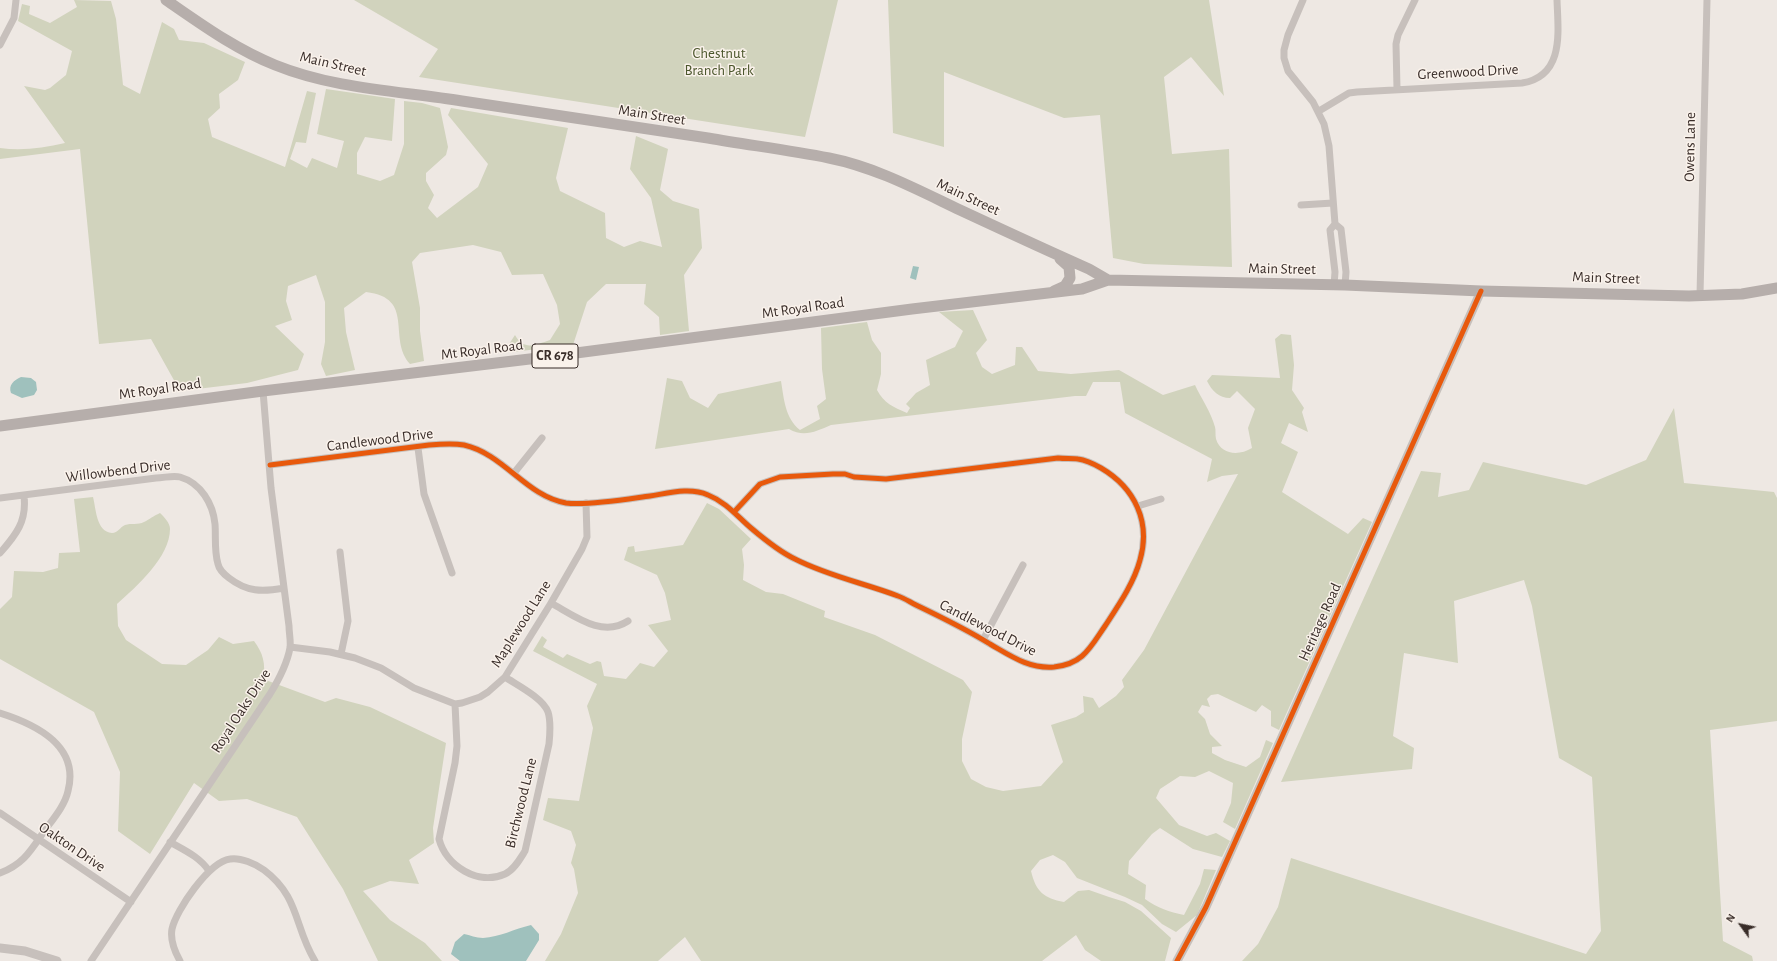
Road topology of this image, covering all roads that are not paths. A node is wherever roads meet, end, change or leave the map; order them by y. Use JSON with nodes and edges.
{"nodes":[{"id":1,"x":16,"y":0,"type":"edge"},
{"id":2,"x":166,"y":0,"type":"edge"},
{"id":3,"x":1303,"y":0,"type":"edge"},
{"id":4,"x":1415,"y":0,"type":"edge"},
{"id":5,"x":1557,"y":0,"type":"edge"},
{"id":6,"x":1707,"y":0,"type":"edge"},
{"id":7,"x":0,"y":44,"type":"edge"},
{"id":8,"x":1397,"y":89,"type":"junction"},
{"id":9,"x":1319,"y":111,"type":"junction"},
{"id":10,"x":1333,"y":203,"type":"junction"},
{"id":11,"x":1301,"y":205,"type":"dead end"},
{"id":12,"x":1334,"y":224,"type":"junction"},
{"id":13,"x":1044,"y":249,"type":"junction"},
{"id":14,"x":1108,"y":280,"type":"junction"},
{"id":15,"x":1339,"y":285,"type":"junction"},
{"id":16,"x":1777,"y":288,"type":"edge"},
{"id":17,"x":1481,"y":291,"type":"junction"},
{"id":18,"x":1047,"y":293,"type":"junction"},
{"id":19,"x":1700,"y":296,"type":"junction"},
{"id":20,"x":263,"y":390,"type":"junction"},
{"id":21,"x":0,"y":426,"type":"edge"},
{"id":22,"x":542,"y":438,"type":"dead end"},
{"id":23,"x":418,"y":448,"type":"junction"},
{"id":24,"x":270,"y":465,"type":"junction"},
{"id":25,"x":514,"y":474,"type":"junction"},
{"id":26,"x":24,"y":496,"type":"junction"},
{"id":27,"x":0,"y":498,"type":"edge"},
{"id":28,"x":1161,"y":499,"type":"dead end"},
{"id":29,"x":586,"y":503,"type":"junction"},
{"id":30,"x":1138,"y":506,"type":"junction"},
{"id":31,"x":735,"y":511,"type":"junction"},
{"id":32,"x":340,"y":552,"type":"dead end"},
{"id":33,"x":0,"y":553,"type":"edge"},
{"id":34,"x":1023,"y":566,"type":"dead end"},
{"id":35,"x":452,"y":573,"type":"dead end"},
{"id":36,"x":284,"y":588,"type":"junction"},
{"id":37,"x":552,"y":603,"type":"junction"},
{"id":38,"x":628,"y":621,"type":"dead end"},
{"id":39,"x":983,"y":640,"type":"junction"},
{"id":40,"x":290,"y":647,"type":"junction"},
{"id":41,"x":341,"y":654,"type":"junction"},
{"id":42,"x":504,"y":677,"type":"junction"},
{"id":43,"x":455,"y":704,"type":"junction"},
{"id":44,"x":0,"y":712,"type":"edge"},
{"id":45,"x":0,"y":813,"type":"edge"},
{"id":46,"x":38,"y":840,"type":"junction"},
{"id":47,"x":170,"y":842,"type":"junction"},
{"id":48,"x":209,"y":871,"type":"junction"},
{"id":49,"x":0,"y":873,"type":"edge"},
{"id":50,"x":131,"y":902,"type":"junction"},
{"id":51,"x":0,"y":948,"type":"edge"},
{"id":52,"x":57,"y":961,"type":"edge"},
{"id":53,"x":91,"y":961,"type":"edge"},
{"id":54,"x":180,"y":961,"type":"edge"},
{"id":55,"x":315,"y":961,"type":"edge"},
{"id":56,"x":1177,"y":961,"type":"edge"}],
"edges":[{"from":1,"to":7,"type":"street"},
{"from":2,"to":13,"type":"main road","name":"Main Street"},
{"from":3,"to":9,"type":"street"},
{"from":4,"to":8,"type":"street"},
{"from":5,"to":8,"type":"street","name":"Greenwood Drive"},
{"from":6,"to":19,"type":"street","name":"Owens Lane"},
{"from":8,"to":9,"type":"street","name":"Greenwood Drive"},
{"from":9,"to":10,"type":"street"},
{"from":10,"to":11,"type":"street"},
{"from":10,"to":12,"type":"street"},
{"from":12,"to":15,"type":"street"},
{"from":12,"to":15,"type":"street"},
{"from":13,"to":14,"type":"main road","name":"Main Street"},
{"from":13,"to":18,"type":"main road"},
{"from":14,"to":15,"type":"main road","name":"Main Street"},
{"from":14,"to":18,"type":"main road","name":"Mt Royal Road","number":"CR 678"},
{"from":15,"to":17,"type":"main road","name":"Main Street"},
{"from":16,"to":19,"type":"main road","name":"Main Street"},
{"from":17,"to":19,"type":"main road","name":"Main Street"},
{"from":17,"to":56,"type":"street","name":"Heritage Road"},
{"from":18,"to":20,"type":"main road","name":"Mt Royal Road","number":"CR 678"},
{"from":20,"to":21,"type":"main road","name":"Mt Royal Road","number":"CR 678"},
{"from":20,"to":24,"type":"street","name":"Royal Oaks Drive"},
{"from":22,"to":25,"type":"street"},
{"from":23,"to":24,"type":"street","name":"Candlewood Drive"},
{"from":23,"to":25,"type":"street","name":"Candlewood Drive"},
{"from":23,"to":35,"type":"street"},
{"from":24,"to":36,"type":"street","name":"Royal Oaks Drive"},
{"from":25,"to":29,"type":"street","name":"Candlewood Drive"},
{"from":26,"to":27,"type":"street","name":"Willowbend Drive"},
{"from":26,"to":33,"type":"street"},
{"from":26,"to":36,"type":"street","name":"Willowbend Drive"},
{"from":28,"to":30,"type":"street"},
{"from":29,"to":31,"type":"street","name":"Candlewood Drive"},
{"from":29,"to":37,"type":"street","name":"Maplewood Lane"},
{"from":30,"to":31,"type":"street","name":"Candlewood Drive"},
{"from":30,"to":39,"type":"street","name":"Candlewood Drive"},
{"from":31,"to":39,"type":"street","name":"Candlewood Drive"},
{"from":32,"to":41,"type":"street"},
{"from":34,"to":39,"type":"street"},
{"from":36,"to":40,"type":"street","name":"Royal Oaks Drive"},
{"from":37,"to":38,"type":"street"},
{"from":37,"to":42,"type":"street","name":"Maplewood Lane"},
{"from":40,"to":41,"type":"street"},
{"from":40,"to":47,"type":"street","name":"Royal Oaks Drive"},
{"from":41,"to":43,"type":"street"},
{"from":42,"to":43,"type":"street","name":"Maplewood Lane"},
{"from":42,"to":43,"type":"street","name":"Birchwood Lane"},
{"from":44,"to":46,"type":"street"},
{"from":45,"to":46,"type":"street","name":"Oakton Drive"},
{"from":46,"to":49,"type":"street"},
{"from":46,"to":50,"type":"street","name":"Oakton Drive"},
{"from":47,"to":48,"type":"street"},
{"from":47,"to":50,"type":"street","name":"Royal Oaks Drive"},
{"from":48,"to":54,"type":"street"},
{"from":48,"to":55,"type":"street"},
{"from":50,"to":53,"type":"street","name":"Royal Oaks Drive"},
{"from":51,"to":52,"type":"street"}]}
